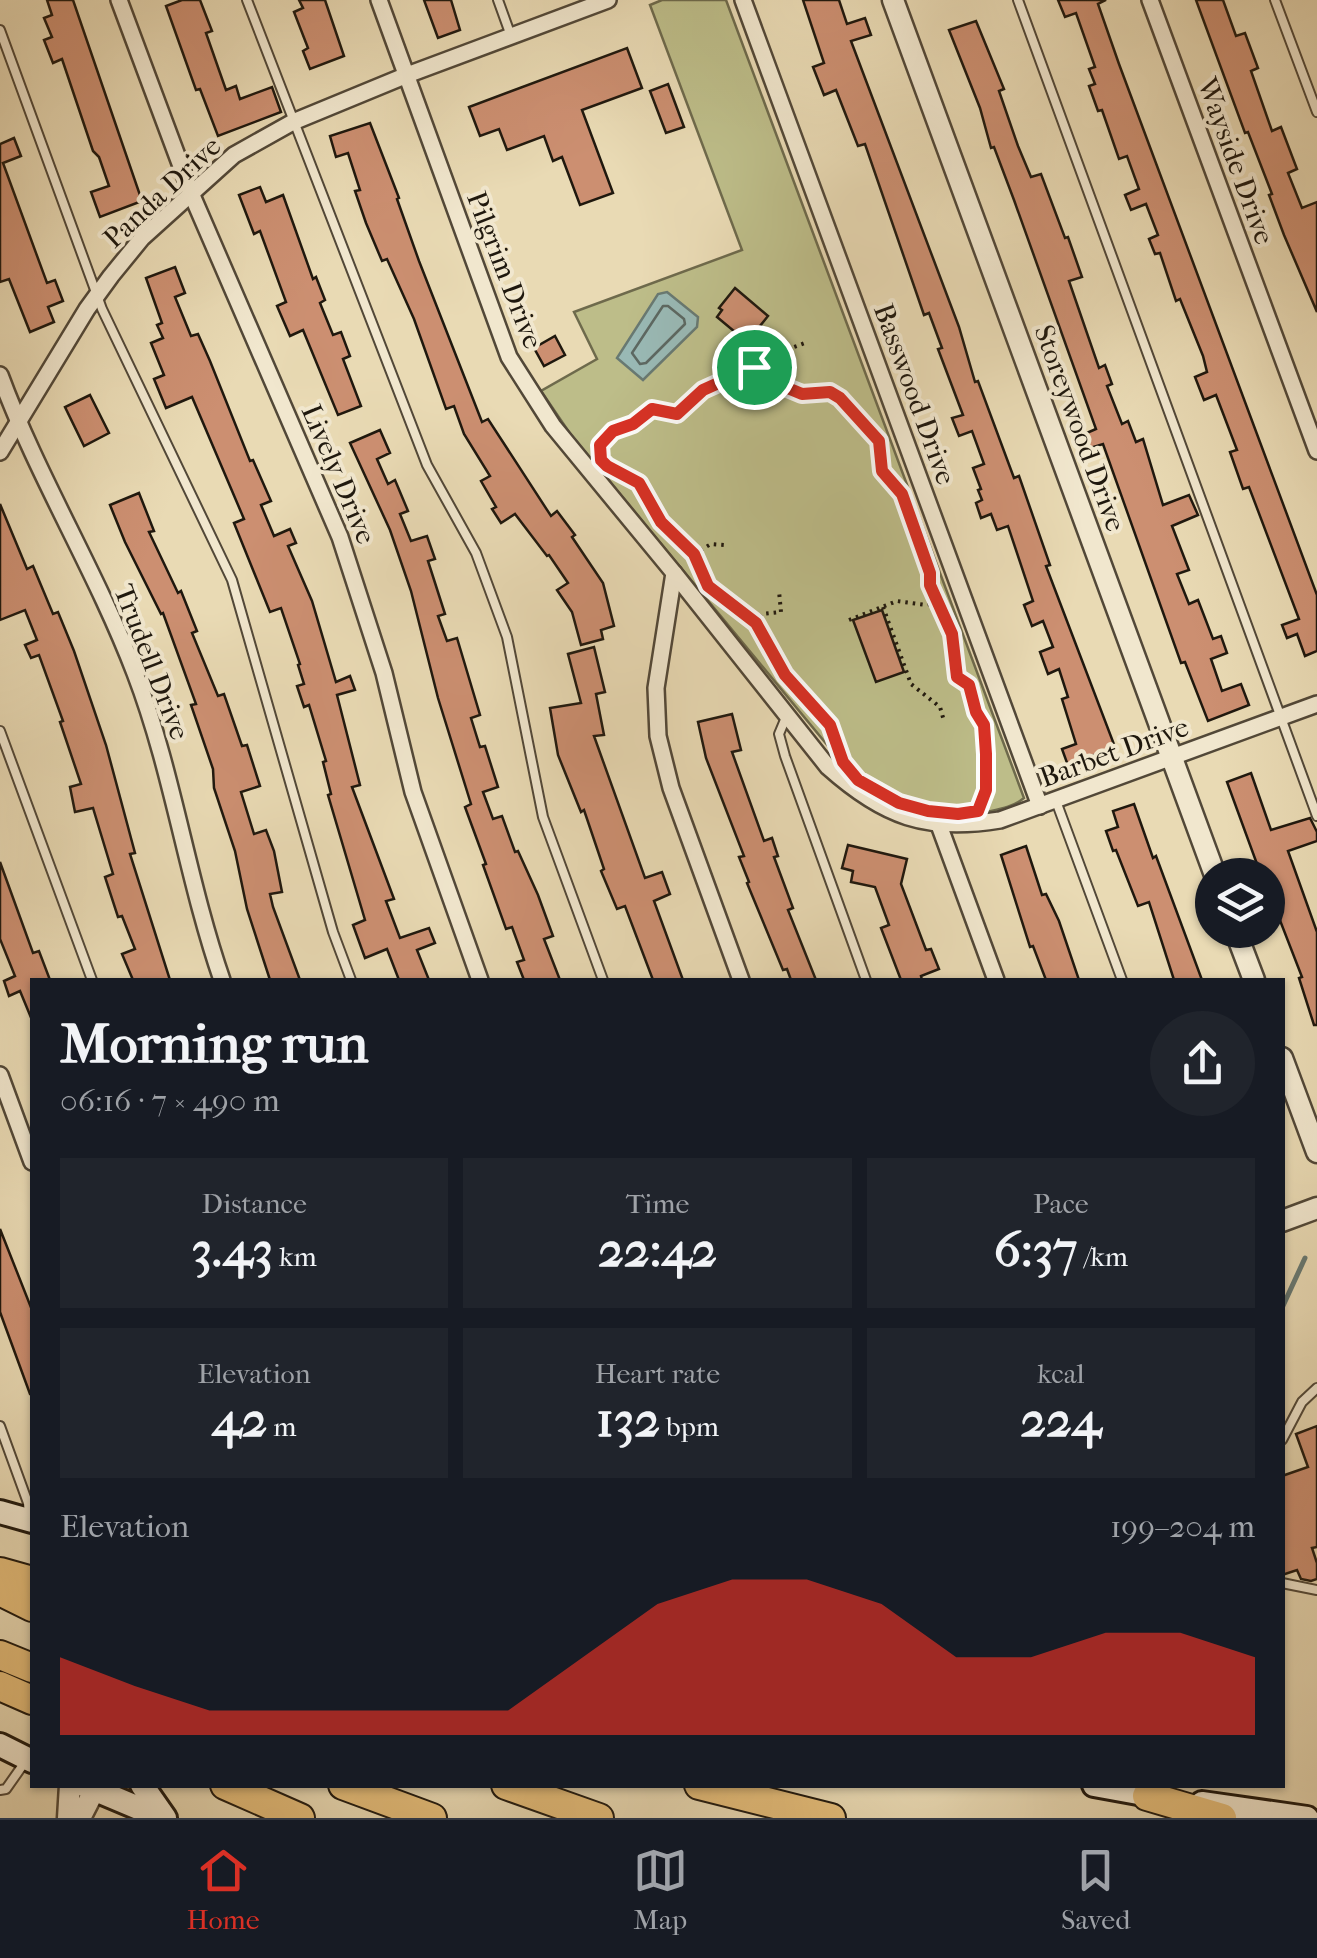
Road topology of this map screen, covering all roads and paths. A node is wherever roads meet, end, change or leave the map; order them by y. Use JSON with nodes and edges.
{"nodes":[{"id":1,"x":119,"y":0,"type":"edge"},
{"id":2,"x":247,"y":0,"type":"edge"},
{"id":3,"x":379,"y":0,"type":"edge"},
{"id":4,"x":498,"y":0,"type":"edge"},
{"id":5,"x":608,"y":0,"type":"edge"},
{"id":6,"x":743,"y":0,"type":"edge"},
{"id":7,"x":894,"y":0,"type":"edge"},
{"id":8,"x":1018,"y":0,"type":"edge"},
{"id":9,"x":1150,"y":0,"type":"edge"},
{"id":10,"x":1276,"y":0,"type":"edge"},
{"id":11,"x":0,"y":30,"type":"edge"},
{"id":12,"x":511,"y":36,"type":"junction"},
{"id":13,"x":407,"y":75,"type":"junction"},
{"id":14,"x":1317,"y":112,"type":"edge"},
{"id":15,"x":292,"y":122,"type":"junction"},
{"id":16,"x":192,"y":192,"type":"junction"},
{"id":17,"x":97,"y":294,"type":"junction"},
{"id":18,"x":805,"y":343,"type":"dead end"},
{"id":19,"x":772,"y":362,"type":"junction"},
{"id":20,"x":0,"y":375,"type":"edge"},
{"id":21,"x":18,"y":424,"type":"junction"},
{"id":22,"x":0,"y":452,"type":"edge"},
{"id":23,"x":1317,"y":452,"type":"edge"},
{"id":24,"x":724,"y":545,"type":"dead end"},
{"id":25,"x":694,"y":554,"type":"junction"},
{"id":26,"x":674,"y":573,"type":"junction"},
{"id":27,"x":779,"y":591,"type":"dead end"},
{"id":28,"x":962,"y":596,"type":"junction"},
{"id":29,"x":938,"y":604,"type":"junction"},
{"id":30,"x":883,"y":606,"type":"junction"},
{"id":31,"x":849,"y":620,"type":"dead end"},
{"id":32,"x":756,"y":623,"type":"junction"},
{"id":33,"x":1317,"y":704,"type":"edge"},
{"id":34,"x":787,"y":715,"type":"junction"},
{"id":35,"x":1282,"y":717,"type":"junction"},
{"id":36,"x":944,"y":720,"type":"dead end"},
{"id":37,"x":0,"y":731,"type":"edge"},
{"id":38,"x":1172,"y":758,"type":"junction"},
{"id":39,"x":843,"y":762,"type":"dead end"},
{"id":40,"x":1048,"y":803,"type":"junction"},
{"id":41,"x":978,"y":811,"type":"dead end"},
{"id":42,"x":1317,"y":816,"type":"edge"},
{"id":43,"x":939,"y":825,"type":"junction"},
{"id":44,"x":1209,"y":858,"type":"edge"},
{"id":45,"x":1242,"y":948,"type":"edge"},
{"id":46,"x":91,"y":978,"type":"edge"},
{"id":47,"x":221,"y":978,"type":"edge"},
{"id":48,"x":350,"y":978,"type":"edge"},
{"id":49,"x":479,"y":978,"type":"edge"},
{"id":50,"x":602,"y":978,"type":"edge"},
{"id":51,"x":740,"y":978,"type":"edge"},
{"id":52,"x":865,"y":978,"type":"edge"},
{"id":53,"x":995,"y":978,"type":"edge"},
{"id":54,"x":1121,"y":978,"type":"edge"},
{"id":55,"x":1253,"y":978,"type":"edge"},
{"id":56,"x":1285,"y":1066,"type":"edge"},
{"id":57,"x":0,"y":1074,"type":"edge"},
{"id":58,"x":1317,"y":1152,"type":"edge"},
{"id":59,"x":30,"y":1156,"type":"edge"},
{"id":60,"x":1317,"y":1208,"type":"edge"},
{"id":61,"x":1285,"y":1220,"type":"edge"},
{"id":62,"x":1317,"y":1388,"type":"edge"},
{"id":63,"x":0,"y":1426,"type":"edge"},
{"id":64,"x":1285,"y":1434,"type":"edge"},
{"id":65,"x":0,"y":1512,"type":"edge"},
{"id":66,"x":30,"y":1521,"type":"edge"},
{"id":67,"x":0,"y":1572,"type":"edge"},
{"id":68,"x":30,"y":1580,"type":"edge"},
{"id":69,"x":1285,"y":1585,"type":"edge"},
{"id":70,"x":1317,"y":1590,"type":"edge"},
{"id":71,"x":0,"y":1592,"type":"edge"},
{"id":72,"x":30,"y":1606,"type":"edge"},
{"id":73,"x":0,"y":1655,"type":"edge"},
{"id":74,"x":30,"y":1667,"type":"edge"},
{"id":75,"x":0,"y":1686,"type":"edge"},
{"id":76,"x":30,"y":1699,"type":"edge"},
{"id":77,"x":0,"y":1746,"type":"edge"},
{"id":78,"x":30,"y":1760,"type":"edge"},
{"id":79,"x":69,"y":1788,"type":"edge"},
{"id":80,"x":91,"y":1788,"type":"edge"},
{"id":81,"x":96,"y":1788,"type":"edge"},
{"id":82,"x":144,"y":1788,"type":"edge"},
{"id":83,"x":232,"y":1788,"type":"edge"},
{"id":84,"x":351,"y":1788,"type":"edge"},
{"id":85,"x":514,"y":1788,"type":"edge"},
{"id":86,"x":710,"y":1788,"type":"edge"},
{"id":87,"x":1108,"y":1788,"type":"edge"},
{"id":88,"x":0,"y":1790,"type":"edge"},
{"id":89,"x":1147,"y":1796,"type":"junction"},
{"id":90,"x":68,"y":1818,"type":"edge"},
{"id":91,"x":80,"y":1818,"type":"edge"},
{"id":92,"x":164,"y":1818,"type":"edge"},
{"id":93,"x":300,"y":1818,"type":"edge"},
{"id":94,"x":432,"y":1818,"type":"edge"},
{"id":95,"x":599,"y":1818,"type":"edge"},
{"id":96,"x":831,"y":1818,"type":"edge"},
{"id":97,"x":1222,"y":1818,"type":"edge"},
{"id":98,"x":1307,"y":1818,"type":"edge"}],
"edges":[{"from":1,"to":16,"type":"street","name":"Lively Drive"},
{"from":2,"to":15,"type":"lane"},
{"from":3,"to":13,"type":"street","name":"Pilgrim Drive"},
{"from":4,"to":12,"type":"lane"},
{"from":5,"to":12,"type":"street","name":"Panda Drive"},
{"from":6,"to":28,"type":"street","name":"Basswood Drive"},
{"from":7,"to":38,"type":"street","name":"Storeywood Drive"},
{"from":8,"to":35,"type":"lane"},
{"from":9,"to":23,"type":"street","name":"Wayside Drive"},
{"from":10,"to":14,"type":"lane"},
{"from":11,"to":17,"type":"lane"},
{"from":12,"to":13,"type":"street","name":"Panda Drive"},
{"from":13,"to":15,"type":"street","name":"Panda Drive"},
{"from":13,"to":26,"type":"street","name":"Pilgrim Drive"},
{"from":15,"to":16,"type":"street","name":"Panda Drive"},
{"from":15,"to":50,"type":"lane"},
{"from":16,"to":17,"type":"street","name":"Panda Drive"},
{"from":16,"to":49,"type":"street","name":"Lively Drive"},
{"from":17,"to":21,"type":"street","name":"Panda Drive"},
{"from":17,"to":48,"type":"lane"},
{"from":18,"to":19,"type":"path"},
{"from":19,"to":25,"type":"path"},
{"from":19,"to":29,"type":"path"},
{"from":20,"to":21,"type":"street","name":"Trudell Drive"},
{"from":21,"to":22,"type":"street","name":"Panda Drive"},
{"from":21,"to":47,"type":"street","name":"Trudell Drive"},
{"from":24,"to":25,"type":"path"},
{"from":25,"to":32,"type":"path"},
{"from":26,"to":34,"type":"street","name":"Barbet Drive"},
{"from":26,"to":51,"type":"street"},
{"from":27,"to":32,"type":"path"},
{"from":28,"to":29,"type":"path"},
{"from":28,"to":40,"type":"street","name":"Basswood Drive"},
{"from":29,"to":30,"type":"path"},
{"from":29,"to":41,"type":"path"},
{"from":30,"to":31,"type":"path"},
{"from":30,"to":36,"type":"path"},
{"from":32,"to":39,"type":"path"},
{"from":33,"to":35,"type":"street","name":"Barbet Drive"},
{"from":34,"to":43,"type":"street","name":"Barbet Drive"},
{"from":34,"to":52,"type":"lane"},
{"from":35,"to":38,"type":"street","name":"Barbet Drive"},
{"from":35,"to":42,"type":"lane"},
{"from":37,"to":46,"type":"lane"},
{"from":38,"to":40,"type":"street","name":"Barbet Drive"},
{"from":38,"to":44,"type":"street","name":"Storeywood Drive"},
{"from":40,"to":43,"type":"street","name":"Barbet Drive"},
{"from":40,"to":54,"type":"lane"},
{"from":43,"to":53,"type":"street"},
{"from":45,"to":55,"type":"street"},
{"from":56,"to":58,"type":"street"},
{"from":57,"to":59,"type":"street"},
{"from":60,"to":61,"type":"street"},
{"from":62,"to":64,"type":"lane"},
{"from":63,"to":66,"type":"lane"},
{"from":65,"to":66,"type":"main road"},
{"from":67,"to":68,"type":"highway"},
{"from":69,"to":70,"type":"lane"},
{"from":71,"to":72,"type":"highway"},
{"from":73,"to":74,"type":"highway"},
{"from":75,"to":76,"type":"highway"},
{"from":77,"to":78,"type":"main road"},
{"from":78,"to":88,"type":"lane"},
{"from":79,"to":90,"type":"street"},
{"from":80,"to":91,"type":"street"},
{"from":81,"to":92,"type":"main road"},
{"from":82,"to":92,"type":"main road"},
{"from":83,"to":93,"type":"highway"},
{"from":84,"to":94,"type":"highway"},
{"from":85,"to":95,"type":"highway"},
{"from":86,"to":96,"type":"highway"},
{"from":87,"to":89,"type":"main road"},
{"from":89,"to":97,"type":"highway"},
{"from":89,"to":98,"type":"main road"}]}
